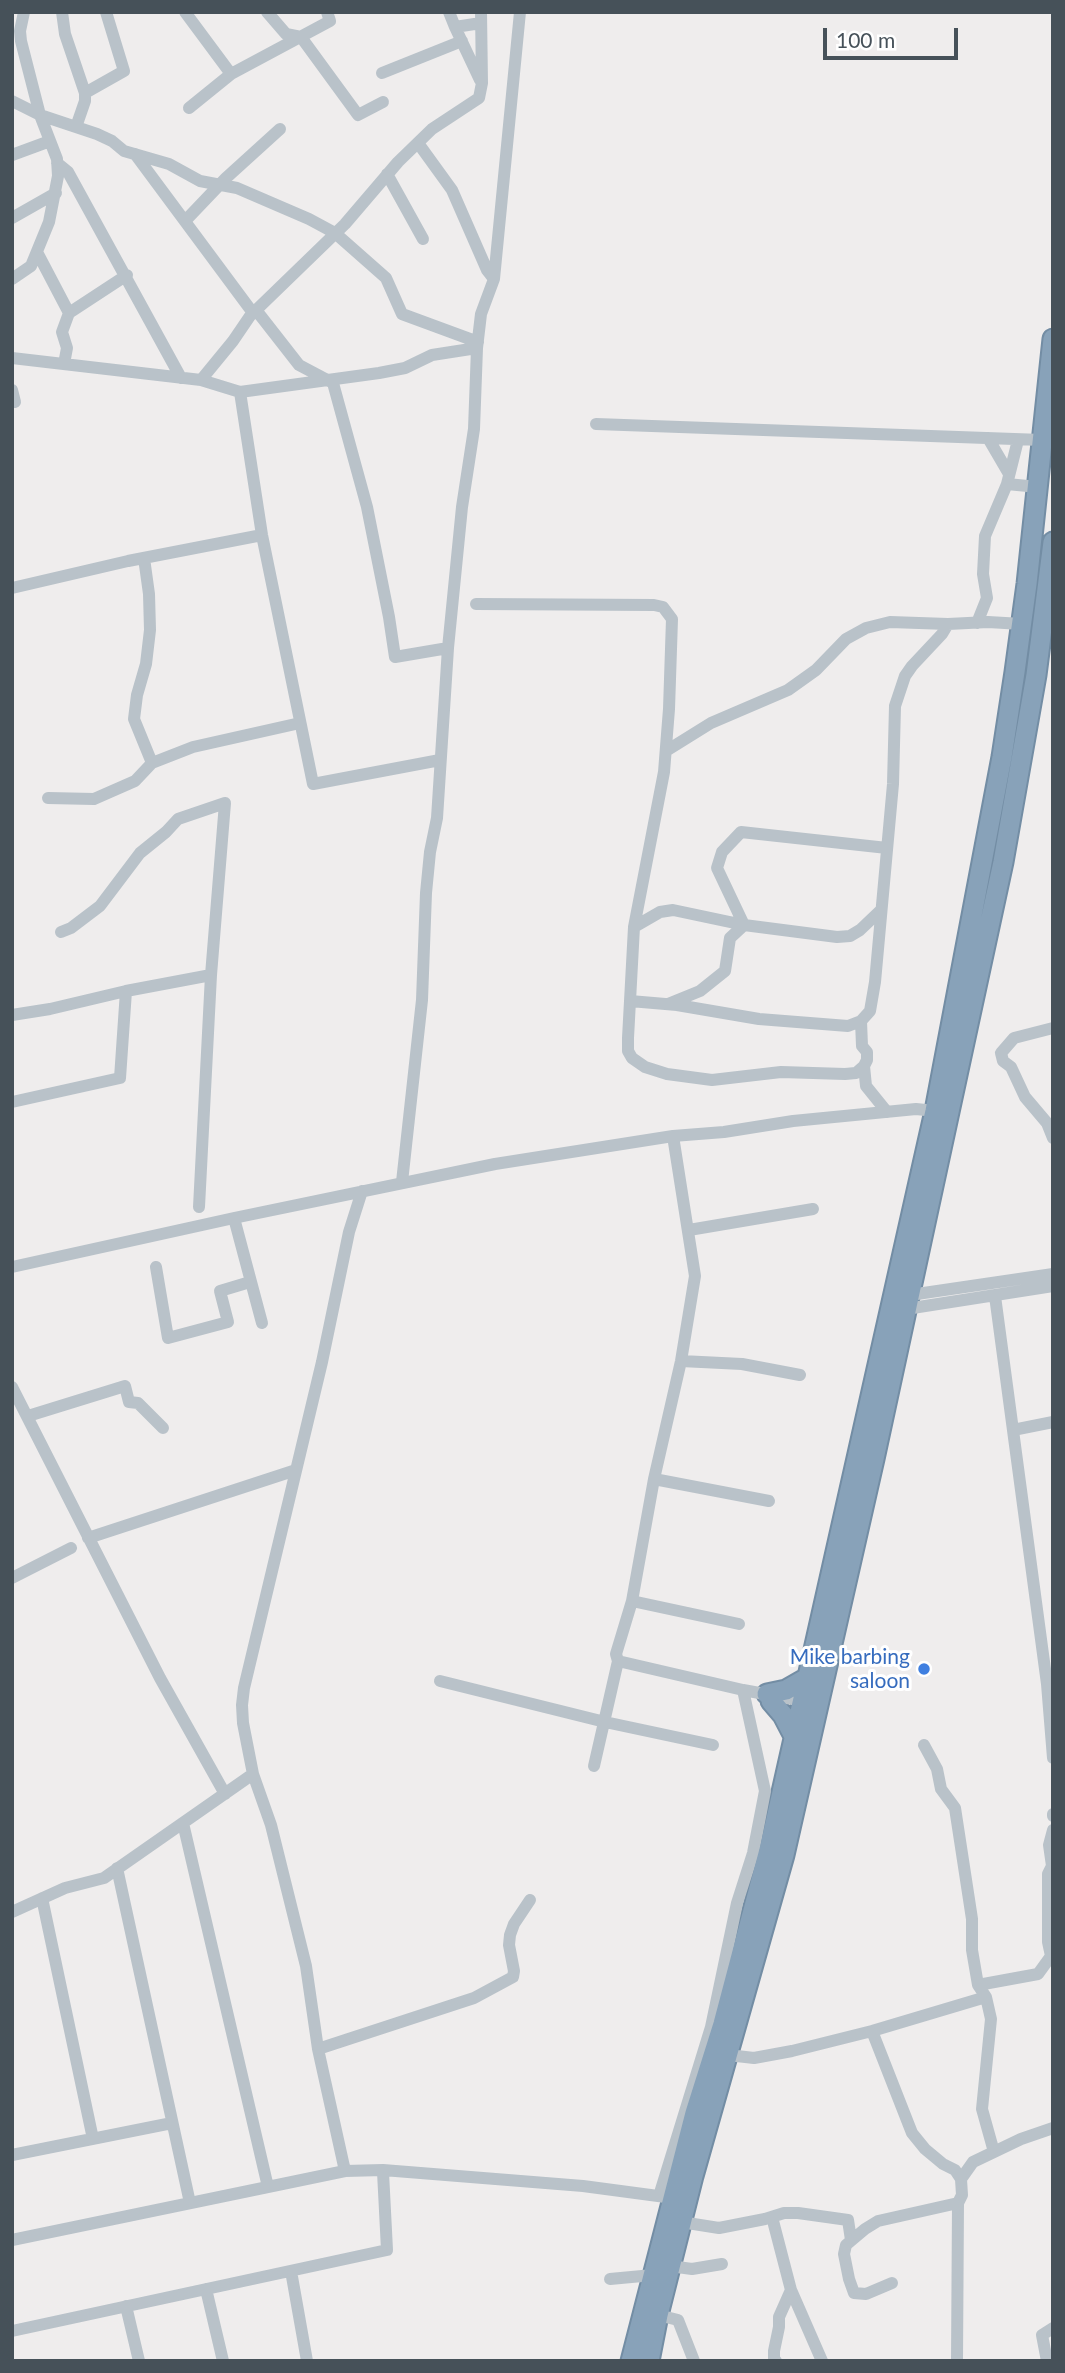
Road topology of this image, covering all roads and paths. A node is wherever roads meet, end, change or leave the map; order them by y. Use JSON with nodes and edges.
{"nodes":[{"id":1,"x":24,"y":12,"type":"edge"},
{"id":2,"x":62,"y":12,"type":"edge"},
{"id":3,"x":106,"y":12,"type":"edge"},
{"id":4,"x":185,"y":12,"type":"edge"},
{"id":5,"x":267,"y":12,"type":"edge"},
{"id":6,"x":327,"y":12,"type":"edge"},
{"id":7,"x":449,"y":12,"type":"edge"},
{"id":8,"x":520,"y":12,"type":"edge"},
{"id":9,"x":481,"y":18,"type":"edge"},
{"id":10,"x":455,"y":27,"type":"junction"},
{"id":11,"x":301,"y":37,"type":"junction"},
{"id":12,"x":461,"y":41,"type":"junction"},
{"id":13,"x":382,"y":73,"type":"dead end"},
{"id":14,"x":231,"y":74,"type":"junction"},
{"id":15,"x":482,"y":84,"type":"junction"},
{"id":16,"x":85,"y":93,"type":"junction"},
{"id":17,"x":12,"y":101,"type":"edge"},
{"id":18,"x":383,"y":102,"type":"dead end"},
{"id":19,"x":189,"y":108,"type":"dead end"},
{"id":20,"x":40,"y":115,"type":"junction"},
{"id":21,"x":76,"y":127,"type":"junction"},
{"id":22,"x":280,"y":130,"type":"dead end"},
{"id":23,"x":50,"y":141,"type":"junction"},
{"id":24,"x":418,"y":143,"type":"junction"},
{"id":25,"x":135,"y":154,"type":"junction"},
{"id":26,"x":12,"y":155,"type":"edge"},
{"id":27,"x":57,"y":163,"type":"junction"},
{"id":28,"x":387,"y":174,"type":"junction"},
{"id":29,"x":219,"y":186,"type":"junction"},
{"id":30,"x":56,"y":193,"type":"junction"},
{"id":31,"x":12,"y":218,"type":"edge"},
{"id":32,"x":185,"y":221,"type":"junction"},
{"id":33,"x":335,"y":233,"type":"junction"},
{"id":34,"x":423,"y":239,"type":"dead end"},
{"id":35,"x":37,"y":252,"type":"junction"},
{"id":36,"x":127,"y":275,"type":"junction"},
{"id":37,"x":12,"y":279,"type":"edge"},
{"id":38,"x":494,"y":279,"type":"junction"},
{"id":39,"x":254,"y":312,"type":"junction"},
{"id":40,"x":69,"y":313,"type":"junction"},
{"id":41,"x":1053,"y":339,"type":"edge"},
{"id":42,"x":478,"y":345,"type":"junction"},
{"id":43,"x":12,"y":358,"type":"edge"},
{"id":44,"x":64,"y":364,"type":"junction"},
{"id":45,"x":181,"y":377,"type":"junction"},
{"id":46,"x":325,"y":379,"type":"junction"},
{"id":47,"x":201,"y":380,"type":"junction"},
{"id":48,"x":240,"y":392,"type":"junction"},
{"id":49,"x":596,"y":424,"type":"dead end"},
{"id":50,"x":988,"y":438,"type":"junction"},
{"id":51,"x":1018,"y":440,"type":"junction"},
{"id":52,"x":1042,"y":440,"type":"junction"},
{"id":53,"x":1008,"y":479,"type":"junction"},
{"id":54,"x":1042,"y":491,"type":"edge"},
{"id":55,"x":262,"y":535,"type":"junction"},
{"id":56,"x":1053,"y":542,"type":"edge"},
{"id":57,"x":144,"y":558,"type":"junction"},
{"id":58,"x":1052,"y":563,"type":"edge"},
{"id":59,"x":12,"y":588,"type":"edge"},
{"id":60,"x":476,"y":604,"type":"dead end"},
{"id":61,"x":977,"y":622,"type":"junction"},
{"id":62,"x":948,"y":624,"type":"junction"},
{"id":63,"x":1022,"y":624,"type":"junction"},
{"id":64,"x":448,"y":648,"type":"junction"},
{"id":65,"x":300,"y":723,"type":"junction"},
{"id":66,"x":666,"y":751,"type":"junction"},
{"id":67,"x":439,"y":760,"type":"junction"},
{"id":68,"x":152,"y":763,"type":"junction"},
{"id":69,"x":48,"y":798,"type":"dead end"},
{"id":70,"x":887,"y":848,"type":"junction"},
{"id":71,"x":881,"y":910,"type":"junction"},
{"id":72,"x":744,"y":925,"type":"junction"},
{"id":73,"x":634,"y":927,"type":"junction"},
{"id":74,"x":61,"y":932,"type":"dead end"},
{"id":75,"x":211,"y":975,"type":"junction"},
{"id":76,"x":126,"y":991,"type":"junction"},
{"id":77,"x":630,"y":1001,"type":"junction"},
{"id":78,"x":667,"y":1004,"type":"junction"},
{"id":79,"x":12,"y":1015,"type":"edge"},
{"id":80,"x":861,"y":1021,"type":"junction"},
{"id":81,"x":1053,"y":1028,"type":"edge"},
{"id":82,"x":863,"y":1066,"type":"junction"},
{"id":83,"x":12,"y":1102,"type":"edge"},
{"id":84,"x":935,"y":1111,"type":"junction"},
{"id":85,"x":887,"y":1112,"type":"junction"},
{"id":86,"x":673,"y":1136,"type":"junction"},
{"id":87,"x":1053,"y":1138,"type":"edge"},
{"id":88,"x":402,"y":1182,"type":"junction"},
{"id":89,"x":362,"y":1191,"type":"junction"},
{"id":90,"x":199,"y":1207,"type":"dead end"},
{"id":91,"x":813,"y":1209,"type":"dead end"},
{"id":92,"x":234,"y":1218,"type":"junction"},
{"id":93,"x":689,"y":1230,"type":"junction"},
{"id":94,"x":12,"y":1267,"type":"edge"},
{"id":95,"x":156,"y":1267,"type":"dead end"},
{"id":96,"x":1053,"y":1274,"type":"edge"},
{"id":97,"x":250,"y":1282,"type":"junction"},
{"id":98,"x":1053,"y":1286,"type":"edge"},
{"id":99,"x":995,"y":1296,"type":"junction"},
{"id":100,"x":908,"y":1302,"type":"junction"},
{"id":101,"x":262,"y":1323,"type":"dead end"},
{"id":102,"x":681,"y":1361,"type":"junction"},
{"id":103,"x":800,"y":1375,"type":"dead end"},
{"id":104,"x":13,"y":1389,"type":"edge"},
{"id":105,"x":28,"y":1416,"type":"junction"},
{"id":106,"x":1053,"y":1422,"type":"edge"},
{"id":107,"x":163,"y":1428,"type":"dead end"},
{"id":108,"x":1013,"y":1430,"type":"junction"},
{"id":109,"x":296,"y":1470,"type":"junction"},
{"id":110,"x":654,"y":1479,"type":"junction"},
{"id":111,"x":769,"y":1501,"type":"dead end"},
{"id":112,"x":88,"y":1538,"type":"junction"},
{"id":113,"x":71,"y":1549,"type":"dead end"},
{"id":114,"x":12,"y":1578,"type":"edge"},
{"id":115,"x":632,"y":1601,"type":"junction"},
{"id":116,"x":738,"y":1624,"type":"dead end"},
{"id":117,"x":618,"y":1661,"type":"junction"},
{"id":118,"x":807,"y":1678,"type":"junction"},
{"id":119,"x":440,"y":1681,"type":"dead end"},
{"id":120,"x":758,"y":1694,"type":"junction"},
{"id":121,"x":809,"y":1706,"type":"junction"},
{"id":122,"x":605,"y":1722,"type":"junction"},
{"id":123,"x":795,"y":1738,"type":"junction"},
{"id":124,"x":713,"y":1745,"type":"dead end"},
{"id":125,"x":924,"y":1745,"type":"dead end"},
{"id":126,"x":1053,"y":1758,"type":"edge"},
{"id":127,"x":594,"y":1766,"type":"dead end"},
{"id":128,"x":253,"y":1774,"type":"junction"},
{"id":129,"x":225,"y":1794,"type":"junction"},
{"id":130,"x":183,"y":1823,"type":"junction"},
{"id":131,"x":1053,"y":1830,"type":"edge"},
{"id":132,"x":117,"y":1868,"type":"junction"},
{"id":133,"x":42,"y":1898,"type":"junction"},
{"id":134,"x":530,"y":1900,"type":"dead end"},
{"id":135,"x":12,"y":1912,"type":"edge"},
{"id":136,"x":1051,"y":1940,"type":"edge"},
{"id":137,"x":978,"y":1985,"type":"junction"},
{"id":138,"x":986,"y":1997,"type":"junction"},
{"id":139,"x":872,"y":2031,"type":"junction"},
{"id":140,"x":318,"y":2049,"type":"junction"},
{"id":141,"x":728,"y":2055,"type":"junction"},
{"id":142,"x":172,"y":2123,"type":"junction"},
{"id":143,"x":1053,"y":2128,"type":"edge"},
{"id":144,"x":93,"y":2139,"type":"junction"},
{"id":145,"x":995,"y":2152,"type":"junction"},
{"id":146,"x":12,"y":2155,"type":"edge"},
{"id":147,"x":345,"y":2171,"type":"junction"},
{"id":148,"x":383,"y":2172,"type":"junction"},
{"id":149,"x":961,"y":2179,"type":"junction"},
{"id":150,"x":268,"y":2187,"type":"junction"},
{"id":151,"x":666,"y":2197,"type":"junction"},
{"id":152,"x":190,"y":2203,"type":"junction"},
{"id":153,"x":958,"y":2203,"type":"junction"},
{"id":154,"x":772,"y":2217,"type":"junction"},
{"id":155,"x":681,"y":2222,"type":"junction"},
{"id":156,"x":12,"y":2240,"type":"edge"},
{"id":157,"x":851,"y":2240,"type":"junction"},
{"id":158,"x":722,"y":2264,"type":"dead end"},
{"id":159,"x":291,"y":2271,"type":"junction"},
{"id":160,"x":662,"y":2271,"type":"junction"},
{"id":161,"x":610,"y":2279,"type":"dead end"},
{"id":162,"x":884,"y":2286,"type":"dead end"},
{"id":163,"x":206,"y":2289,"type":"junction"},
{"id":164,"x":791,"y":2290,"type":"junction"},
{"id":165,"x":126,"y":2306,"type":"junction"},
{"id":166,"x":658,"y":2315,"type":"junction"},
{"id":167,"x":1053,"y":2328,"type":"edge"},
{"id":168,"x":12,"y":2331,"type":"edge"},
{"id":169,"x":772,"y":2360,"type":"edge"},
{"id":170,"x":139,"y":2361,"type":"edge"},
{"id":171,"x":223,"y":2361,"type":"edge"},
{"id":172,"x":307,"y":2361,"type":"edge"},
{"id":173,"x":631,"y":2361,"type":"edge"},
{"id":174,"x":649,"y":2361,"type":"edge"},
{"id":175,"x":694,"y":2361,"type":"edge"},
{"id":176,"x":822,"y":2361,"type":"edge"},
{"id":177,"x":957,"y":2361,"type":"edge"},
{"id":178,"x":1047,"y":2361,"type":"edge"}],
"edges":[{"from":1,"to":20,"type":"street"},
{"from":2,"to":16,"type":"street"},
{"from":3,"to":16,"type":"street"},
{"from":4,"to":14,"type":"street"},
{"from":5,"to":11,"type":"street"},
{"from":6,"to":11,"type":"street"},
{"from":7,"to":10,"type":"street"},
{"from":8,"to":38,"type":"street"},
{"from":9,"to":10,"type":"street"},
{"from":9,"to":15,"type":"street"},
{"from":10,"to":12,"type":"street"},
{"from":11,"to":14,"type":"street"},
{"from":11,"to":18,"type":"street"},
{"from":12,"to":13,"type":"street"},
{"from":12,"to":15,"type":"street"},
{"from":14,"to":19,"type":"street"},
{"from":15,"to":24,"type":"street"},
{"from":16,"to":21,"type":"street"},
{"from":17,"to":20,"type":"street"},
{"from":20,"to":21,"type":"street"},
{"from":20,"to":23,"type":"street"},
{"from":21,"to":25,"type":"street"},
{"from":22,"to":29,"type":"street"},
{"from":23,"to":26,"type":"street"},
{"from":23,"to":27,"type":"street"},
{"from":24,"to":28,"type":"street"},
{"from":24,"to":38,"type":"street"},
{"from":25,"to":29,"type":"street"},
{"from":25,"to":32,"type":"street"},
{"from":27,"to":30,"type":"street"},
{"from":27,"to":36,"type":"street"},
{"from":28,"to":33,"type":"street"},
{"from":28,"to":34,"type":"street"},
{"from":29,"to":32,"type":"street"},
{"from":29,"to":33,"type":"street"},
{"from":30,"to":31,"type":"street"},
{"from":30,"to":35,"type":"street"},
{"from":32,"to":39,"type":"street"},
{"from":33,"to":39,"type":"street"},
{"from":33,"to":42,"type":"street"},
{"from":35,"to":37,"type":"street"},
{"from":35,"to":40,"type":"street"},
{"from":36,"to":40,"type":"street"},
{"from":36,"to":45,"type":"street"},
{"from":38,"to":42,"type":"street"},
{"from":39,"to":46,"type":"street"},
{"from":39,"to":47,"type":"street"},
{"from":40,"to":44,"type":"street"},
{"from":41,"to":52,"type":"highway"},
{"from":42,"to":46,"type":"street"},
{"from":42,"to":64,"type":"street"},
{"from":43,"to":44,"type":"street"},
{"from":44,"to":45,"type":"street"},
{"from":45,"to":47,"type":"street"},
{"from":46,"to":48,"type":"street"},
{"from":46,"to":64,"type":"street"},
{"from":47,"to":48,"type":"street"},
{"from":48,"to":55,"type":"street"},
{"from":49,"to":50,"type":"street"},
{"from":50,"to":51,"type":"street"},
{"from":50,"to":53,"type":"street"},
{"from":51,"to":52,"type":"street"},
{"from":51,"to":53,"type":"street"},
{"from":52,"to":54,"type":"highway"},
{"from":53,"to":54,"type":"street"},
{"from":53,"to":61,"type":"street"},
{"from":54,"to":63,"type":"highway"},
{"from":55,"to":57,"type":"street"},
{"from":55,"to":65,"type":"street"},
{"from":56,"to":58,"type":"highway"},
{"from":57,"to":59,"type":"street"},
{"from":57,"to":68,"type":"street"},
{"from":58,"to":100,"type":"highway"},
{"from":60,"to":66,"type":"street"},
{"from":61,"to":62,"type":"street"},
{"from":61,"to":63,"type":"street"},
{"from":62,"to":66,"type":"street"},
{"from":62,"to":70,"type":"street"},
{"from":63,"to":84,"type":"highway"},
{"from":64,"to":67,"type":"street"},
{"from":65,"to":67,"type":"street"},
{"from":65,"to":68,"type":"street"},
{"from":66,"to":73,"type":"street"},
{"from":67,"to":88,"type":"street"},
{"from":68,"to":69,"type":"street"},
{"from":70,"to":71,"type":"street"},
{"from":70,"to":72,"type":"street"},
{"from":71,"to":72,"type":"street"},
{"from":71,"to":80,"type":"street"},
{"from":72,"to":73,"type":"street"},
{"from":72,"to":78,"type":"street"},
{"from":73,"to":77,"type":"street"},
{"from":74,"to":75,"type":"street"},
{"from":75,"to":76,"type":"street"},
{"from":75,"to":90,"type":"street"},
{"from":76,"to":79,"type":"street"},
{"from":76,"to":83,"type":"street"},
{"from":77,"to":78,"type":"street"},
{"from":77,"to":82,"type":"street"},
{"from":78,"to":80,"type":"street"},
{"from":80,"to":82,"type":"street"},
{"from":81,"to":87,"type":"street"},
{"from":82,"to":85,"type":"street"},
{"from":84,"to":85,"type":"street"},
{"from":84,"to":118,"type":"highway"},
{"from":85,"to":86,"type":"street"},
{"from":86,"to":88,"type":"street"},
{"from":86,"to":93,"type":"street"},
{"from":88,"to":89,"type":"street"},
{"from":89,"to":92,"type":"street"},
{"from":89,"to":109,"type":"street"},
{"from":91,"to":93,"type":"street"},
{"from":92,"to":94,"type":"street"},
{"from":92,"to":97,"type":"street"},
{"from":93,"to":102,"type":"street"},
{"from":95,"to":97,"type":"street"},
{"from":96,"to":100,"type":"street"},
{"from":97,"to":101,"type":"street"},
{"from":98,"to":99,"type":"street"},
{"from":99,"to":100,"type":"street"},
{"from":99,"to":108,"type":"street"},
{"from":100,"to":121,"type":"highway"},
{"from":102,"to":103,"type":"street"},
{"from":102,"to":110,"type":"street"},
{"from":104,"to":105,"type":"street"},
{"from":105,"to":107,"type":"street"},
{"from":105,"to":112,"type":"street"},
{"from":106,"to":108,"type":"street"},
{"from":108,"to":126,"type":"street"},
{"from":109,"to":112,"type":"street"},
{"from":109,"to":128,"type":"street"},
{"from":110,"to":111,"type":"street"},
{"from":110,"to":115,"type":"street"},
{"from":112,"to":129,"type":"street"},
{"from":113,"to":114,"type":"street"},
{"from":115,"to":116,"type":"street"},
{"from":115,"to":117,"type":"street"},
{"from":117,"to":120,"type":"street"},
{"from":117,"to":122,"type":"street"},
{"from":118,"to":120,"type":"highway"},
{"from":118,"to":121,"type":"highway"},
{"from":119,"to":122,"type":"street"},
{"from":120,"to":121,"type":"street"},
{"from":120,"to":123,"type":"highway"},
{"from":120,"to":151,"type":"street"},
{"from":121,"to":123,"type":"highway"},
{"from":121,"to":141,"type":"highway"},
{"from":122,"to":124,"type":"street"},
{"from":122,"to":127,"type":"street"},
{"from":123,"to":151,"type":"highway"},
{"from":125,"to":137,"type":"street"},
{"from":128,"to":129,"type":"street"},
{"from":128,"to":140,"type":"street"},
{"from":129,"to":130,"type":"street"},
{"from":130,"to":132,"type":"street"},
{"from":130,"to":150,"type":"street"},
{"from":131,"to":136,"type":"street"},
{"from":132,"to":133,"type":"street"},
{"from":132,"to":142,"type":"street"},
{"from":133,"to":135,"type":"street"},
{"from":133,"to":144,"type":"street"},
{"from":134,"to":140,"type":"street"},
{"from":136,"to":137,"type":"street"},
{"from":137,"to":138,"type":"street"},
{"from":138,"to":139,"type":"street"},
{"from":138,"to":145,"type":"street"},
{"from":139,"to":141,"type":"street"},
{"from":139,"to":149,"type":"street"},
{"from":140,"to":147,"type":"street"},
{"from":141,"to":155,"type":"highway"},
{"from":142,"to":144,"type":"street"},
{"from":142,"to":152,"type":"street"},
{"from":143,"to":145,"type":"street"},
{"from":144,"to":146,"type":"street"},
{"from":145,"to":149,"type":"street"},
{"from":147,"to":148,"type":"street"},
{"from":147,"to":150,"type":"street"},
{"from":148,"to":151,"type":"street"},
{"from":148,"to":159,"type":"street"},
{"from":149,"to":153,"type":"street"},
{"from":150,"to":152,"type":"street"},
{"from":151,"to":160,"type":"highway"},
{"from":152,"to":156,"type":"street"},
{"from":153,"to":157,"type":"street"},
{"from":153,"to":177,"type":"street"},
{"from":154,"to":155,"type":"street"},
{"from":154,"to":157,"type":"street"},
{"from":154,"to":164,"type":"street"},
{"from":155,"to":160,"type":"highway"},
{"from":157,"to":162,"type":"street"},
{"from":158,"to":160,"type":"street"},
{"from":159,"to":163,"type":"street"},
{"from":159,"to":172,"type":"street"},
{"from":160,"to":161,"type":"street"},
{"from":160,"to":166,"type":"highway"},
{"from":160,"to":173,"type":"highway"},
{"from":163,"to":165,"type":"street"},
{"from":163,"to":171,"type":"street"},
{"from":164,"to":169,"type":"street"},
{"from":164,"to":176,"type":"street"},
{"from":165,"to":168,"type":"street"},
{"from":165,"to":170,"type":"street"},
{"from":166,"to":174,"type":"highway"},
{"from":166,"to":175,"type":"street"},
{"from":167,"to":178,"type":"street"}]}
